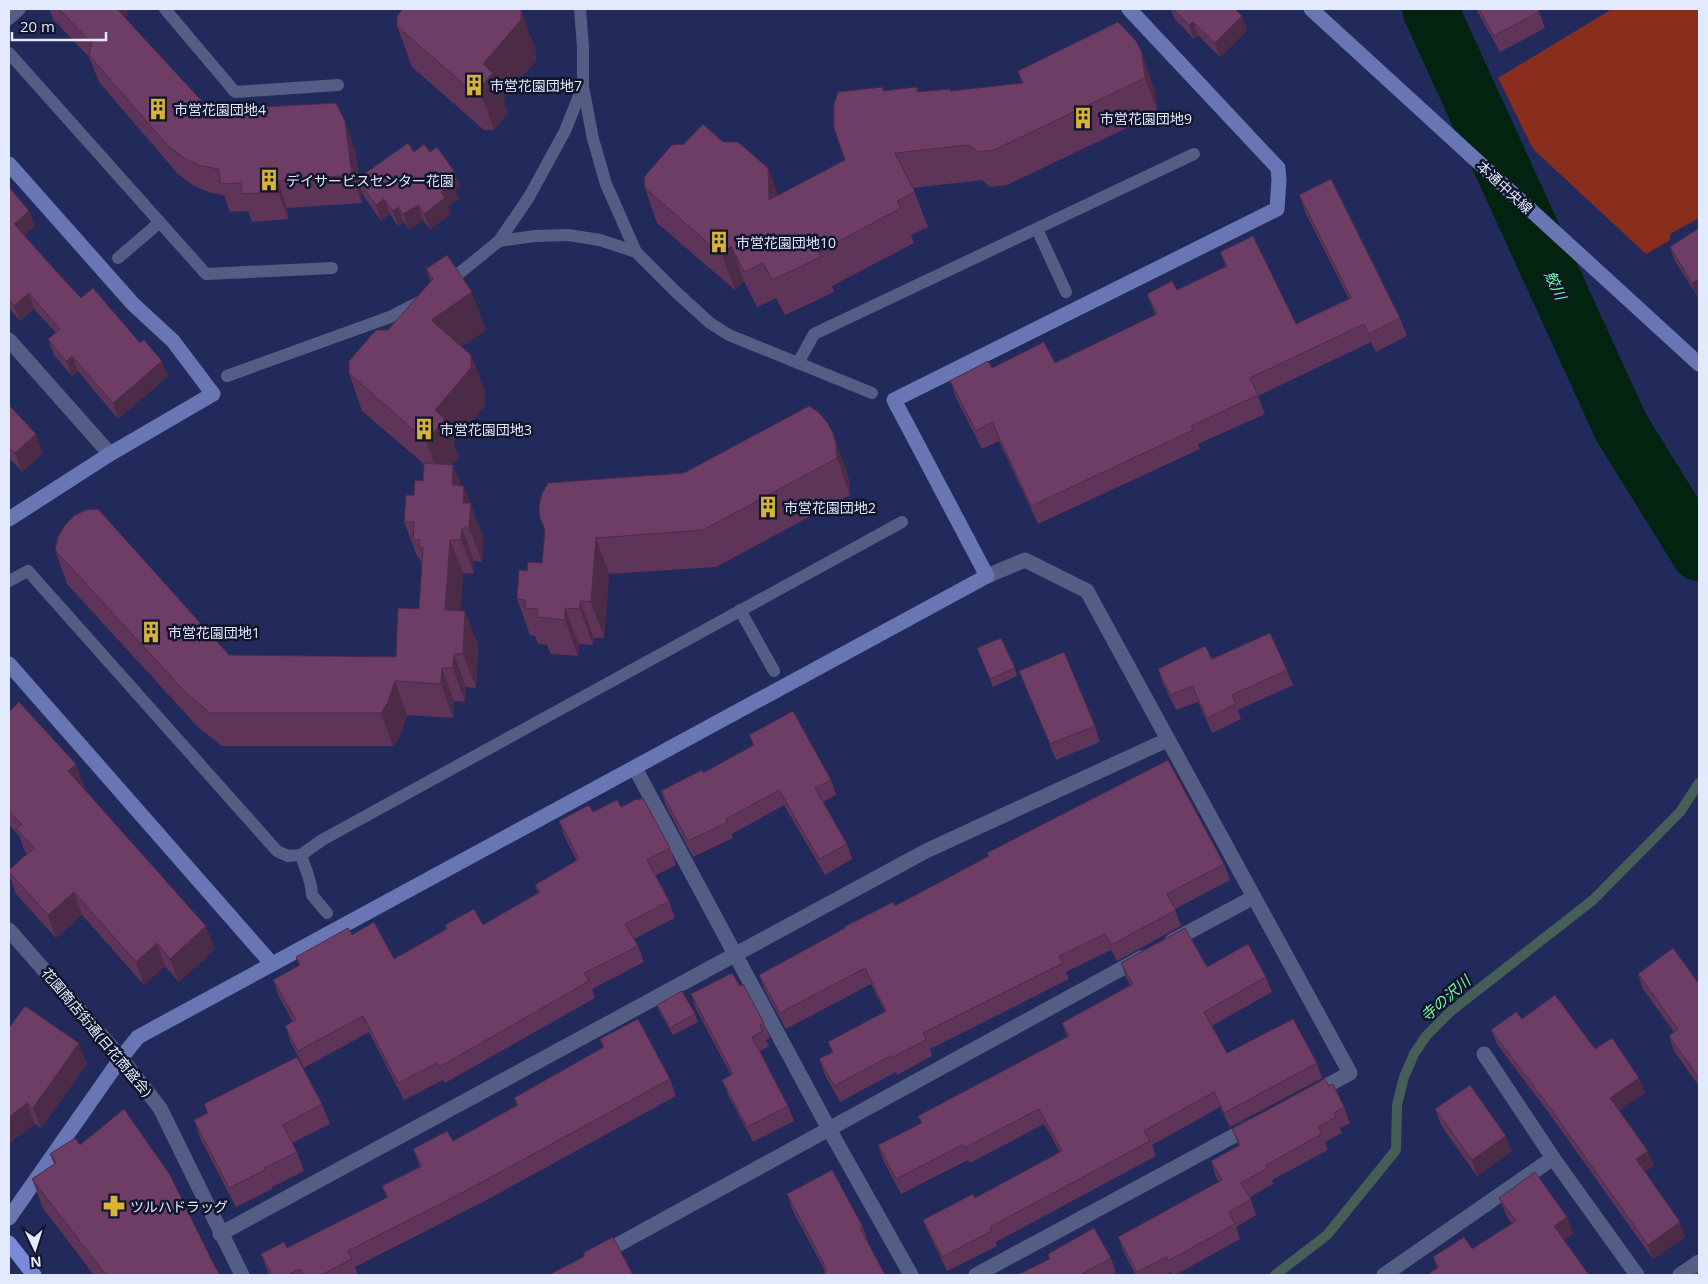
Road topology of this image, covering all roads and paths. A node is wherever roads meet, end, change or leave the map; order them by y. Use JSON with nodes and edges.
{"nodes":[{"id":1,"x":20,"y":9,"type":"edge"},
{"id":2,"x":165,"y":9,"type":"edge"},
{"id":3,"x":580,"y":9,"type":"edge"},
{"id":4,"x":1129,"y":9,"type":"edge"},
{"id":5,"x":1311,"y":9,"type":"edge"},
{"id":6,"x":9,"y":19,"type":"edge"},
{"id":7,"x":9,"y":53,"type":"edge"},
{"id":8,"x":338,"y":86,"type":"dead end"},
{"id":9,"x":583,"y":86,"type":"junction"},
{"id":10,"x":1194,"y":154,"type":"dead end"},
{"id":11,"x":9,"y":164,"type":"edge"},
{"id":12,"x":160,"y":222,"type":"junction"},
{"id":13,"x":1037,"y":229,"type":"junction"},
{"id":14,"x":499,"y":241,"type":"junction"},
{"id":15,"x":636,"y":252,"type":"junction"},
{"id":16,"x":118,"y":258,"type":"dead end"},
{"id":17,"x":332,"y":268,"type":"dead end"},
{"id":18,"x":1066,"y":292,"type":"dead end"},
{"id":19,"x":9,"y":340,"type":"edge"},
{"id":20,"x":798,"y":363,"type":"junction"},
{"id":21,"x":1699,"y":364,"type":"edge"},
{"id":22,"x":228,"y":376,"type":"dead end"},
{"id":23,"x":872,"y":393,"type":"dead end"},
{"id":24,"x":110,"y":454,"type":"junction"},
{"id":25,"x":9,"y":519,"type":"edge"},
{"id":26,"x":902,"y":522,"type":"dead end"},
{"id":27,"x":987,"y":576,"type":"junction"},
{"id":28,"x":9,"y":580,"type":"edge"},
{"id":29,"x":740,"y":610,"type":"junction"},
{"id":30,"x":9,"y":664,"type":"edge"},
{"id":31,"x":774,"y":671,"type":"dead end"},
{"id":32,"x":1167,"y":740,"type":"junction"},
{"id":33,"x":635,"y":768,"type":"junction"},
{"id":34,"x":301,"y":855,"type":"junction"},
{"id":35,"x":1254,"y":896,"type":"junction"},
{"id":36,"x":327,"y":913,"type":"dead end"},
{"id":37,"x":9,"y":930,"type":"edge"},
{"id":38,"x":735,"y":954,"type":"junction"},
{"id":39,"x":272,"y":964,"type":"junction"},
{"id":40,"x":1484,"y":1054,"type":"dead end"},
{"id":41,"x":121,"y":1058,"type":"junction"},
{"id":42,"x":1298,"y":1102,"type":"edge"},
{"id":43,"x":1263,"y":1120,"type":"edge"},
{"id":44,"x":829,"y":1129,"type":"junction"},
{"id":45,"x":1554,"y":1158,"type":"junction"},
{"id":46,"x":9,"y":1218,"type":"edge"},
{"id":47,"x":220,"y":1234,"type":"junction"},
{"id":48,"x":9,"y":1242,"type":"edge"},
{"id":49,"x":588,"y":1261,"type":"edge"},
{"id":50,"x":1699,"y":1262,"type":"edge"},
{"id":51,"x":34,"y":1275,"type":"edge"},
{"id":52,"x":242,"y":1275,"type":"edge"},
{"id":53,"x":911,"y":1275,"type":"edge"},
{"id":54,"x":976,"y":1275,"type":"edge"},
{"id":55,"x":1384,"y":1275,"type":"edge"},
{"id":56,"x":1638,"y":1275,"type":"edge"},
{"id":57,"x":1680,"y":1275,"type":"edge"}],
"edges":[{"from":1,"to":6,"type":"lane"},
{"from":2,"to":8,"type":"lane"},
{"from":3,"to":9,"type":"lane"},
{"from":4,"to":27,"type":"street"},
{"from":5,"to":21,"type":"street","name":"本通中央線"},
{"from":7,"to":12,"type":"lane"},
{"from":9,"to":14,"type":"lane"},
{"from":9,"to":15,"type":"lane"},
{"from":10,"to":13,"type":"lane"},
{"from":11,"to":24,"type":"street"},
{"from":12,"to":16,"type":"lane"},
{"from":12,"to":17,"type":"lane"},
{"from":13,"to":18,"type":"lane"},
{"from":13,"to":20,"type":"lane"},
{"from":14,"to":15,"type":"lane"},
{"from":14,"to":22,"type":"lane"},
{"from":15,"to":20,"type":"lane"},
{"from":19,"to":24,"type":"street"},
{"from":20,"to":23,"type":"lane"},
{"from":24,"to":25,"type":"street"},
{"from":26,"to":29,"type":"lane"},
{"from":27,"to":32,"type":"street"},
{"from":27,"to":33,"type":"street"},
{"from":28,"to":34,"type":"lane"},
{"from":29,"to":31,"type":"lane"},
{"from":29,"to":34,"type":"lane"},
{"from":30,"to":39,"type":"street"},
{"from":32,"to":35,"type":"street"},
{"from":32,"to":38,"type":"street"},
{"from":33,"to":38,"type":"street"},
{"from":33,"to":39,"type":"street"},
{"from":34,"to":36,"type":"lane"},
{"from":35,"to":42,"type":"street"},
{"from":35,"to":44,"type":"street"},
{"from":37,"to":41,"type":"street","name":"花園商店街通(日花商盛会)"},
{"from":38,"to":44,"type":"street"},
{"from":38,"to":47,"type":"street"},
{"from":39,"to":41,"type":"street"},
{"from":40,"to":45,"type":"street"},
{"from":41,"to":46,"type":"street"},
{"from":41,"to":47,"type":"street","name":"花園商店街通(日花商盛会)"},
{"from":43,"to":54,"type":"street"},
{"from":44,"to":49,"type":"street"},
{"from":44,"to":53,"type":"street"},
{"from":45,"to":55,"type":"street"},
{"from":45,"to":56,"type":"street"},
{"from":47,"to":52,"type":"street","name":"花園商店街通(日花商盛会)"},
{"from":48,"to":51,"type":"main road"},
{"from":50,"to":57,"type":"street"}]}
